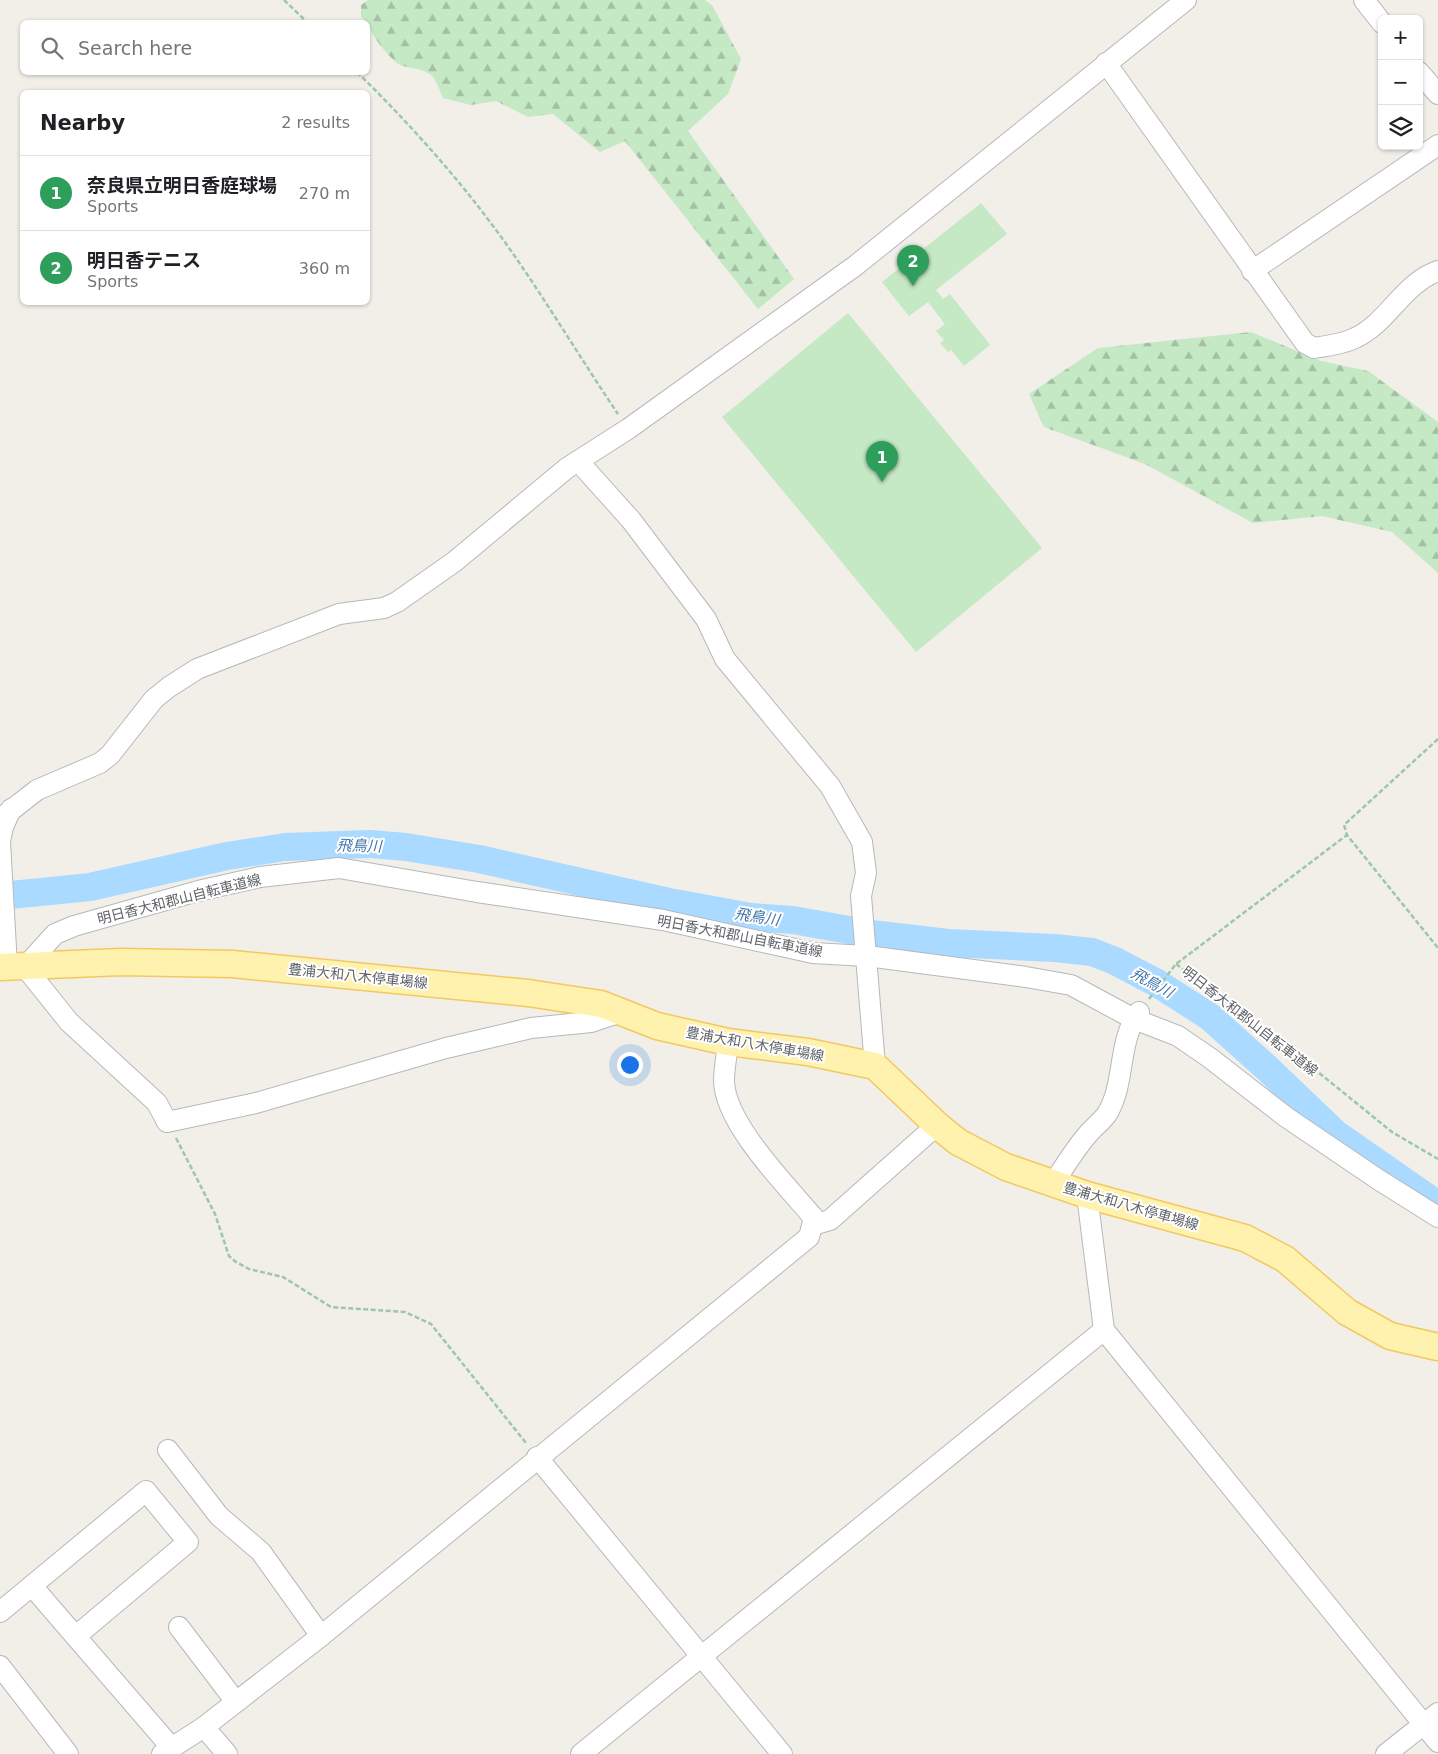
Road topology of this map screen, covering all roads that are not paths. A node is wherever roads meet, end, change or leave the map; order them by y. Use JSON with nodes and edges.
{"nodes":[{"id":1,"x":1186,"y":0,"type":"edge"},
{"id":2,"x":1364,"y":0,"type":"edge"},
{"id":3,"x":1378,"y":18,"type":"edge"},
{"id":4,"x":1106,"y":63,"type":"junction"},
{"id":5,"x":1423,"y":77,"type":"edge"},
{"id":6,"x":1438,"y":94,"type":"edge"},
{"id":7,"x":1438,"y":145,"type":"edge"},
{"id":8,"x":1252,"y":271,"type":"junction"},
{"id":9,"x":1438,"y":271,"type":"edge"},
{"id":10,"x":578,"y":461,"type":"junction"},
{"id":11,"x":6,"y":814,"type":"edge"},
{"id":12,"x":2,"y":867,"type":"edge"},
{"id":13,"x":867,"y":953,"type":"junction"},
{"id":14,"x":10,"y":963,"type":"edge"},
{"id":15,"x":621,"y":1012,"type":"junction"},
{"id":16,"x":1136,"y":1016,"type":"junction"},
{"id":17,"x":728,"y":1042,"type":"junction"},
{"id":18,"x":875,"y":1066,"type":"junction"},
{"id":19,"x":937,"y":1125,"type":"junction"},
{"id":20,"x":1053,"y":1184,"type":"junction"},
{"id":21,"x":1088,"y":1195,"type":"junction"},
{"id":22,"x":1438,"y":1217,"type":"edge"},
{"id":23,"x":813,"y":1225,"type":"junction"},
{"id":24,"x":1104,"y":1330,"type":"junction"},
{"id":25,"x":1438,"y":1347,"type":"edge"},
{"id":26,"x":168,"y":1450,"type":"dead end"},
{"id":27,"x":537,"y":1458,"type":"junction"},
{"id":28,"x":32,"y":1586,"type":"junction"},
{"id":29,"x":0,"y":1612,"type":"edge"},
{"id":30,"x":179,"y":1626,"type":"dead end"},
{"id":31,"x":76,"y":1636,"type":"junction"},
{"id":32,"x":321,"y":1636,"type":"junction"},
{"id":33,"x":701,"y":1655,"type":"junction"},
{"id":34,"x":0,"y":1666,"type":"edge"},
{"id":35,"x":236,"y":1702,"type":"junction"},
{"id":36,"x":1431,"y":1719,"type":"edge"},
{"id":37,"x":204,"y":1727,"type":"junction"},
{"id":38,"x":1438,"y":1742,"type":"edge"},
{"id":39,"x":166,"y":1751,"type":"edge"},
{"id":40,"x":68,"y":1754,"type":"edge"},
{"id":41,"x":227,"y":1754,"type":"edge"},
{"id":42,"x":580,"y":1754,"type":"edge"},
{"id":43,"x":782,"y":1754,"type":"edge"},
{"id":44,"x":1386,"y":1754,"type":"edge"}],
"edges":[{"from":1,"to":4,"type":"street"},
{"from":2,"to":3,"type":"street"},
{"from":4,"to":8,"type":"street"},
{"from":4,"to":10,"type":"street"},
{"from":5,"to":6,"type":"street"},
{"from":7,"to":8,"type":"street"},
{"from":8,"to":9,"type":"street"},
{"from":10,"to":11,"type":"street"},
{"from":10,"to":13,"type":"street"},
{"from":11,"to":12,"type":"street"},
{"from":12,"to":14,"type":"street"},
{"from":13,"to":14,"type":"street","name":"明日香大和郡山自転車道線"},
{"from":13,"to":16,"type":"street","name":"明日香大和郡山自転車道線"},
{"from":13,"to":18,"type":"street"},
{"from":14,"to":15,"type":"main road","name":"豊浦大和八木停車場線"},
{"from":14,"to":15,"type":"street"},
{"from":15,"to":17,"type":"main road","name":"豊浦大和八木停車場線"},
{"from":16,"to":20,"type":"street"},
{"from":16,"to":22,"type":"street"},
{"from":17,"to":18,"type":"main road","name":"豊浦大和八木停車場線"},
{"from":17,"to":23,"type":"street"},
{"from":18,"to":19,"type":"main road","name":"豊浦大和八木停車場線"},
{"from":19,"to":20,"type":"main road","name":"豊浦大和八木停車場線"},
{"from":19,"to":23,"type":"street"},
{"from":20,"to":21,"type":"main road","name":"豊浦大和八木停車場線"},
{"from":21,"to":24,"type":"street"},
{"from":21,"to":25,"type":"main road","name":"豊浦大和八木停車場線"},
{"from":23,"to":27,"type":"street"},
{"from":24,"to":33,"type":"street"},
{"from":24,"to":36,"type":"street"},
{"from":26,"to":32,"type":"street"},
{"from":27,"to":32,"type":"street"},
{"from":27,"to":33,"type":"street"},
{"from":28,"to":29,"type":"street"},
{"from":28,"to":31,"type":"street"},
{"from":28,"to":31,"type":"street"},
{"from":30,"to":35,"type":"street"},
{"from":31,"to":39,"type":"street"},
{"from":32,"to":35,"type":"street"},
{"from":33,"to":42,"type":"street"},
{"from":33,"to":43,"type":"street"},
{"from":34,"to":40,"type":"street"},
{"from":35,"to":37,"type":"street"},
{"from":36,"to":38,"type":"street"},
{"from":36,"to":44,"type":"street"},
{"from":37,"to":39,"type":"street"},
{"from":37,"to":41,"type":"street"}]}
